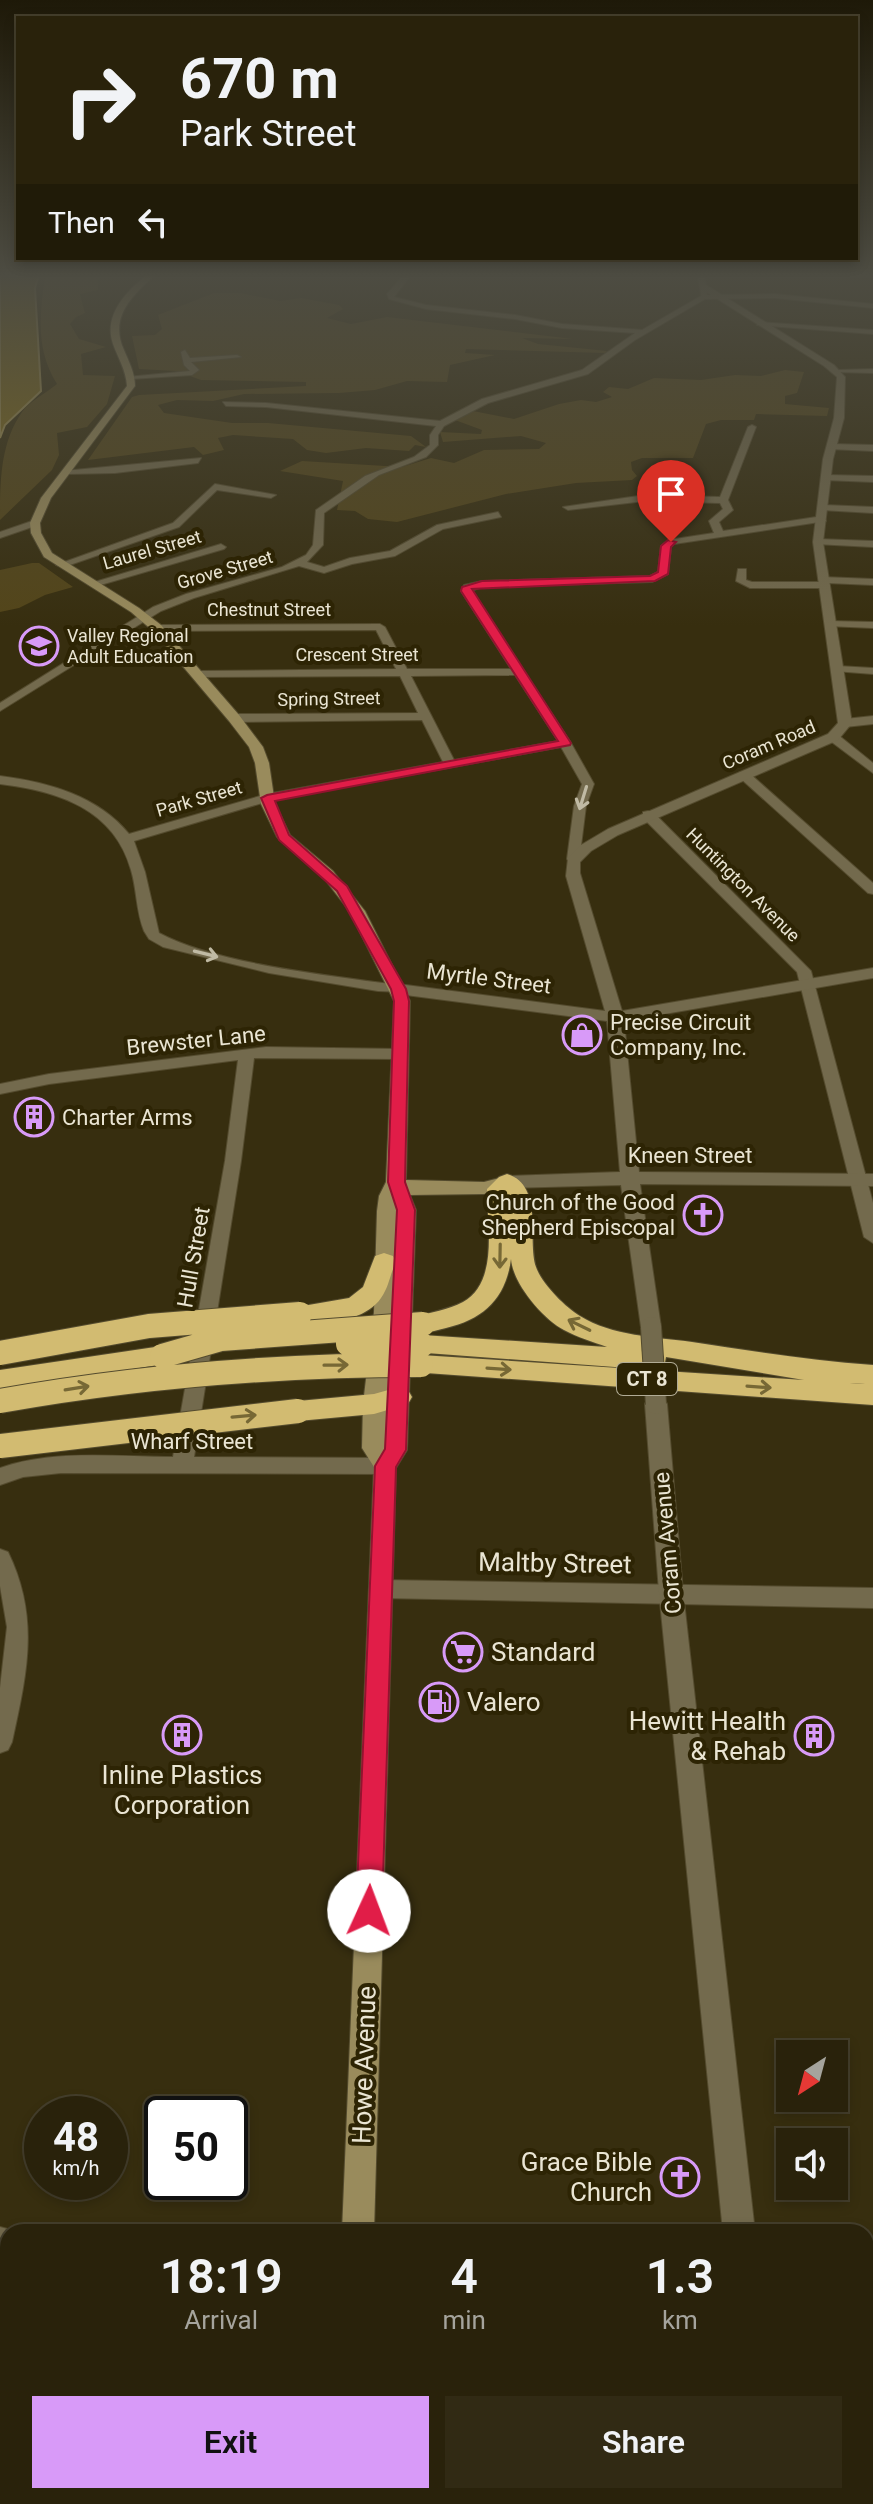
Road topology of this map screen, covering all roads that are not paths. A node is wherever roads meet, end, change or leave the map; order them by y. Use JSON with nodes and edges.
{"nodes":[{"id":1,"x":127,"y":392,"type":"edge"},
{"id":2,"x":517,"y":392,"type":"edge"},
{"id":3,"x":842,"y":392,"type":"edge"},
{"id":4,"x":226,"y":404,"type":"dead end"},
{"id":5,"x":441,"y":424,"type":"junction"},
{"id":6,"x":752,"y":427,"type":"dead end"},
{"id":7,"x":832,"y":447,"type":"junction"},
{"id":8,"x":873,"y":448,"type":"edge"},
{"id":9,"x":198,"y":460,"type":"dead end"},
{"id":10,"x":67,"y":471,"type":"junction"},
{"id":11,"x":827,"y":478,"type":"junction"},
{"id":12,"x":873,"y":479,"type":"edge"},
{"id":13,"x":271,"y":495,"type":"dead end"},
{"id":14,"x":723,"y":500,"type":"junction"},
{"id":15,"x":568,"y":507,"type":"dead end"},
{"id":16,"x":873,"y":510,"type":"edge"},
{"id":17,"x":823,"y":514,"type":"junction"},
{"id":18,"x":498,"y":515,"type":"dead end"},
{"id":19,"x":35,"y":523,"type":"junction"},
{"id":20,"x":719,"y":533,"type":"junction"},
{"id":21,"x":0,"y":535,"type":"edge"},
{"id":22,"x":818,"y":542,"type":"junction"},
{"id":23,"x":873,"y":544,"type":"edge"},
{"id":24,"x":221,"y":547,"type":"dead end"},
{"id":25,"x":299,"y":563,"type":"junction"},
{"id":26,"x":61,"y":565,"type":"junction"},
{"id":27,"x":742,"y":571,"type":"dead end"},
{"id":28,"x":823,"y":582,"type":"junction"},
{"id":29,"x":873,"y":582,"type":"edge"},
{"id":30,"x":93,"y":584,"type":"junction"},
{"id":31,"x":144,"y":618,"type":"junction"},
{"id":32,"x":830,"y":624,"type":"junction"},
{"id":33,"x":873,"y":625,"type":"edge"},
{"id":34,"x":157,"y":628,"type":"junction"},
{"id":35,"x":838,"y":669,"type":"junction"},
{"id":36,"x":873,"y":671,"type":"edge"},
{"id":37,"x":519,"y":672,"type":"junction"},
{"id":38,"x":404,"y":673,"type":"junction"},
{"id":39,"x":196,"y":674,"type":"junction"},
{"id":40,"x":0,"y":708,"type":"edge"},
{"id":41,"x":425,"y":716,"type":"junction"},
{"id":42,"x":234,"y":718,"type":"junction"},
{"id":43,"x":873,"y":720,"type":"edge"},
{"id":44,"x":845,"y":723,"type":"junction"},
{"id":45,"x":833,"y":737,"type":"junction"},
{"id":46,"x":565,"y":743,"type":"junction"},
{"id":47,"x":450,"y":763,"type":"junction"},
{"id":48,"x":873,"y":769,"type":"edge"},
{"id":49,"x":744,"y":775,"type":"junction"},
{"id":50,"x":0,"y":780,"type":"edge"},
{"id":51,"x":267,"y":798,"type":"junction"},
{"id":52,"x":648,"y":815,"type":"junction"},
{"id":53,"x":126,"y":839,"type":"junction"},
{"id":54,"x":574,"y":859,"type":"junction"},
{"id":55,"x":873,"y":869,"type":"edge"},
{"id":56,"x":855,"y":874,"type":"junction"},
{"id":57,"x":873,"y":890,"type":"edge"},
{"id":58,"x":873,"y":973,"type":"edge"},
{"id":59,"x":808,"y":982,"type":"junction"},
{"id":60,"x":398,"y":989,"type":"junction"},
{"id":61,"x":615,"y":1017,"type":"junction"},
{"id":62,"x":399,"y":1054,"type":"junction"},
{"id":63,"x":246,"y":1056,"type":"junction"},
{"id":64,"x":0,"y":1089,"type":"edge"},
{"id":65,"x":630,"y":1178,"type":"junction"},
{"id":66,"x":866,"y":1180,"type":"edge"},
{"id":67,"x":396,"y":1182,"type":"junction"},
{"id":68,"x":507,"y":1182,"type":"junction"},
{"id":69,"x":873,"y":1237,"type":"edge"},
{"id":70,"x":384,"y":1262,"type":"junction"},
{"id":71,"x":422,"y":1345,"type":"junction"},
{"id":72,"x":0,"y":1353,"type":"edge"},
{"id":73,"x":820,"y":1371,"type":"junction"},
{"id":74,"x":873,"y":1375,"type":"edge"},
{"id":75,"x":0,"y":1380,"type":"edge"},
{"id":76,"x":873,"y":1395,"type":"edge"},
{"id":77,"x":0,"y":1401,"type":"edge"},
{"id":78,"x":386,"y":1401,"type":"junction"},
{"id":79,"x":0,"y":1446,"type":"edge"},
{"id":80,"x":182,"y":1465,"type":"junction"},
{"id":81,"x":385,"y":1466,"type":"junction"},
{"id":82,"x":0,"y":1477,"type":"edge"},
{"id":83,"x":0,"y":1558,"type":"edge"},
{"id":84,"x":381,"y":1589,"type":"junction"},
{"id":85,"x":671,"y":1592,"type":"junction"},
{"id":86,"x":873,"y":1598,"type":"edge"},
{"id":87,"x":0,"y":1742,"type":"edge"},
{"id":88,"x":358,"y":2224,"type":"edge"},
{"id":89,"x":738,"y":2224,"type":"edge"}],
"edges":[{"from":1,"to":10,"type":"main road"},
{"from":2,"to":5,"type":"street"},
{"from":3,"to":7,"type":"street","name":"Coram Road"},
{"from":4,"to":5,"type":"street"},
{"from":5,"to":25,"type":"street","name":"Grove Street"},
{"from":6,"to":14,"type":"street"},
{"from":7,"to":8,"type":"street"},
{"from":7,"to":11,"type":"street","name":"Coram Road"},
{"from":9,"to":10,"type":"street"},
{"from":10,"to":19,"type":"main road"},
{"from":11,"to":12,"type":"street"},
{"from":11,"to":17,"type":"street","name":"Coram Road"},
{"from":13,"to":26,"type":"street"},
{"from":14,"to":15,"type":"street"},
{"from":14,"to":20,"type":"street"},
{"from":16,"to":17,"type":"street"},
{"from":17,"to":20,"type":"street"},
{"from":17,"to":22,"type":"street","name":"Coram Road"},
{"from":18,"to":25,"type":"street"},
{"from":19,"to":21,"type":"street"},
{"from":19,"to":26,"type":"main road","name":"Howe Avenue"},
{"from":20,"to":37,"type":"street"},
{"from":22,"to":23,"type":"street"},
{"from":22,"to":28,"type":"street","name":"Coram Road"},
{"from":24,"to":30,"type":"street","name":"Laurel Street"},
{"from":25,"to":31,"type":"street","name":"Grove Street"},
{"from":26,"to":30,"type":"main road","name":"Howe Avenue"},
{"from":27,"to":28,"type":"street"},
{"from":28,"to":29,"type":"street"},
{"from":28,"to":32,"type":"street","name":"Coram Road"},
{"from":30,"to":31,"type":"main road","name":"Howe Avenue"},
{"from":31,"to":34,"type":"main road","name":"Howe Avenue"},
{"from":31,"to":40,"type":"street","name":"Grove Street"},
{"from":32,"to":33,"type":"street"},
{"from":32,"to":35,"type":"street","name":"Coram Road"},
{"from":34,"to":38,"type":"street","name":"Chestnut Street"},
{"from":34,"to":39,"type":"main road","name":"Howe Avenue"},
{"from":35,"to":36,"type":"street"},
{"from":35,"to":44,"type":"street","name":"Coram Road"},
{"from":37,"to":38,"type":"street","name":"Crescent Street"},
{"from":37,"to":46,"type":"street"},
{"from":38,"to":39,"type":"street","name":"Crescent Street"},
{"from":38,"to":41,"type":"street"},
{"from":39,"to":42,"type":"main road","name":"Howe Avenue"},
{"from":41,"to":42,"type":"street","name":"Spring Street"},
{"from":41,"to":47,"type":"street"},
{"from":42,"to":51,"type":"main road","name":"Howe Avenue"},
{"from":43,"to":44,"type":"street"},
{"from":44,"to":45,"type":"street","name":"Coram Road"},
{"from":45,"to":48,"type":"street"},
{"from":45,"to":49,"type":"street","name":"Coram Road"},
{"from":46,"to":47,"type":"street","name":"Park Street"},
{"from":46,"to":54,"type":"street","one_way":true},
{"from":47,"to":51,"type":"street","name":"Park Street"},
{"from":49,"to":52,"type":"street","name":"Coram Road"},
{"from":49,"to":56,"type":"street"},
{"from":50,"to":53,"type":"street","name":"Myrtle Street"},
{"from":51,"to":53,"type":"street","name":"Park Street"},
{"from":51,"to":60,"type":"main road","name":"Howe Avenue"},
{"from":52,"to":54,"type":"street","name":"Coram Road"},
{"from":52,"to":59,"type":"street","name":"Huntington Avenue"},
{"from":53,"to":60,"type":"street","name":"Myrtle Street","one_way":true},
{"from":54,"to":61,"type":"street","name":"Coram Avenue"},
{"from":55,"to":56,"type":"street"},
{"from":56,"to":57,"type":"street"},
{"from":58,"to":59,"type":"street","name":"Myrtle Street"},
{"from":59,"to":61,"type":"street","name":"Myrtle Street"},
{"from":59,"to":66,"type":"street"},
{"from":60,"to":61,"type":"street","name":"Myrtle Street"},
{"from":60,"to":62,"type":"main road","name":"Howe Avenue"},
{"from":61,"to":65,"type":"street","name":"Coram Avenue"},
{"from":62,"to":63,"type":"street","name":"Brewster Lane"},
{"from":62,"to":67,"type":"main road","name":"Howe Avenue"},
{"from":63,"to":64,"type":"street","name":"Brewster Lane"},
{"from":63,"to":80,"type":"street","name":"Hull Street"},
{"from":65,"to":66,"type":"street","name":"Kneen Street"},
{"from":65,"to":68,"type":"street","name":"Kneen Street"},
{"from":65,"to":85,"type":"street","name":"Coram Avenue","bridge":true},
{"from":66,"to":69,"type":"street"},
{"from":67,"to":68,"type":"main road","name":"Kneen Street"},
{"from":67,"to":70,"type":"main road","name":"Howe Avenue"},
{"from":67,"to":78,"type":"main road","name":"Howe Avenue"},
{"from":68,"to":71,"type":"highway","one_way":true},
{"from":73,"to":68,"type":"highway","one_way":true},
{"from":70,"to":72,"type":"highway","bridge":true},
{"from":70,"to":78,"type":"main road","name":"Howe Avenue"},
{"from":71,"to":73,"type":"highway","number":"CT 8"},
{"from":71,"to":75,"type":"highway","number":"CT 8","bridge":true},
{"from":71,"to":76,"type":"highway","number":"CT 8","one_way":true},
{"from":77,"to":71,"type":"highway","number":"CT 8","one_way":true,"bridge":true},
{"from":73,"to":74,"type":"highway","number":"CT 8"},
{"from":79,"to":78,"type":"highway","one_way":true,"bridge":true},
{"from":78,"to":81,"type":"main road","name":"Howe Avenue"},
{"from":80,"to":81,"type":"street","name":"Wharf Street"},
{"from":80,"to":82,"type":"street","name":"Wharf Street"},
{"from":81,"to":84,"type":"main road","name":"Howe Avenue"},
{"from":83,"to":87,"type":"street"},
{"from":84,"to":85,"type":"street","name":"Maltby Street"},
{"from":84,"to":88,"type":"main road","name":"Howe Avenue"},
{"from":85,"to":86,"type":"street","name":"Maltby Street"},
{"from":85,"to":89,"type":"street","name":"Coram Avenue"}]}
